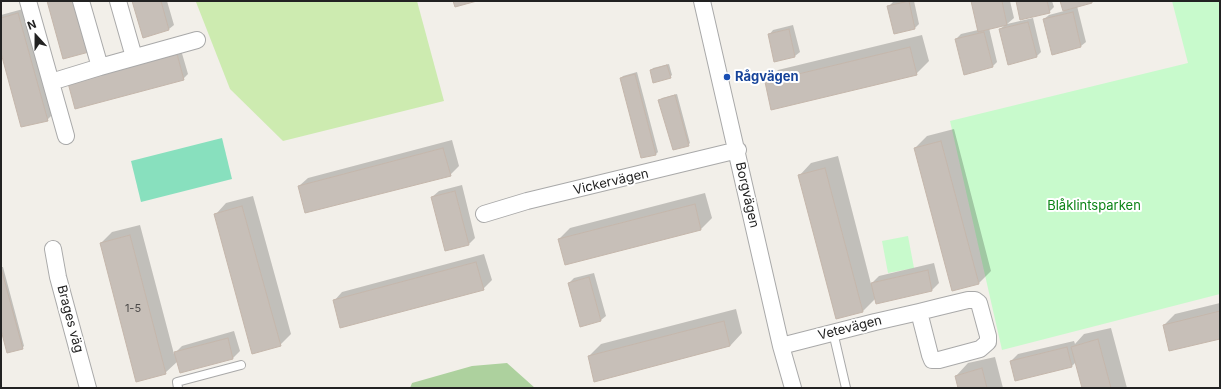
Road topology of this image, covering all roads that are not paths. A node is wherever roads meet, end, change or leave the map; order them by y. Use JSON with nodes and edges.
{"nodes":[{"id":1,"x":28,"y":1,"type":"edge"},
{"id":2,"x":81,"y":1,"type":"edge"},
{"id":3,"x":118,"y":1,"type":"edge"},
{"id":4,"x":702,"y":1,"type":"edge"},
{"id":5,"x":197,"y":40,"type":"dead end"},
{"id":6,"x":134,"y":57,"type":"junction"},
{"id":7,"x":100,"y":68,"type":"junction"},
{"id":8,"x":50,"y":82,"type":"junction"},
{"id":9,"x":66,"y":136,"type":"dead end"},
{"id":10,"x":738,"y":150,"type":"junction"},
{"id":11,"x":484,"y":214,"type":"dead end"},
{"id":12,"x":53,"y":249,"type":"dead end"},
{"id":13,"x":919,"y":312,"type":"junction"},
{"id":14,"x":833,"y":332,"type":"junction"},
{"id":15,"x":781,"y":346,"type":"junction"},
{"id":16,"x":241,"y":365,"type":"dead end"},
{"id":17,"x":88,"y":388,"type":"edge"},
{"id":18,"x":178,"y":388,"type":"edge"},
{"id":19,"x":794,"y":388,"type":"edge"},
{"id":20,"x":846,"y":388,"type":"edge"}],
"edges":[{"from":1,"to":8,"type":"street"},
{"from":2,"to":7,"type":"street"},
{"from":3,"to":6,"type":"street"},
{"from":4,"to":10,"type":"street","name":"Borgvägen"},
{"from":5,"to":6,"type":"street"},
{"from":6,"to":7,"type":"street"},
{"from":7,"to":8,"type":"street"},
{"from":8,"to":9,"type":"street"},
{"from":10,"to":11,"type":"street","name":"Vickervägen"},
{"from":10,"to":15,"type":"street","name":"Borgvägen"},
{"from":12,"to":17,"type":"street","name":"Brages väg"},
{"from":13,"to":13,"type":"street","name":"Vetevägen"},
{"from":13,"to":14,"type":"street","name":"Vetevägen"},
{"from":14,"to":15,"type":"street","name":"Vetevägen"},
{"from":14,"to":20,"type":"lane"},
{"from":15,"to":19,"type":"street","name":"Borgvägen"},
{"from":16,"to":18,"type":"lane"}]}
